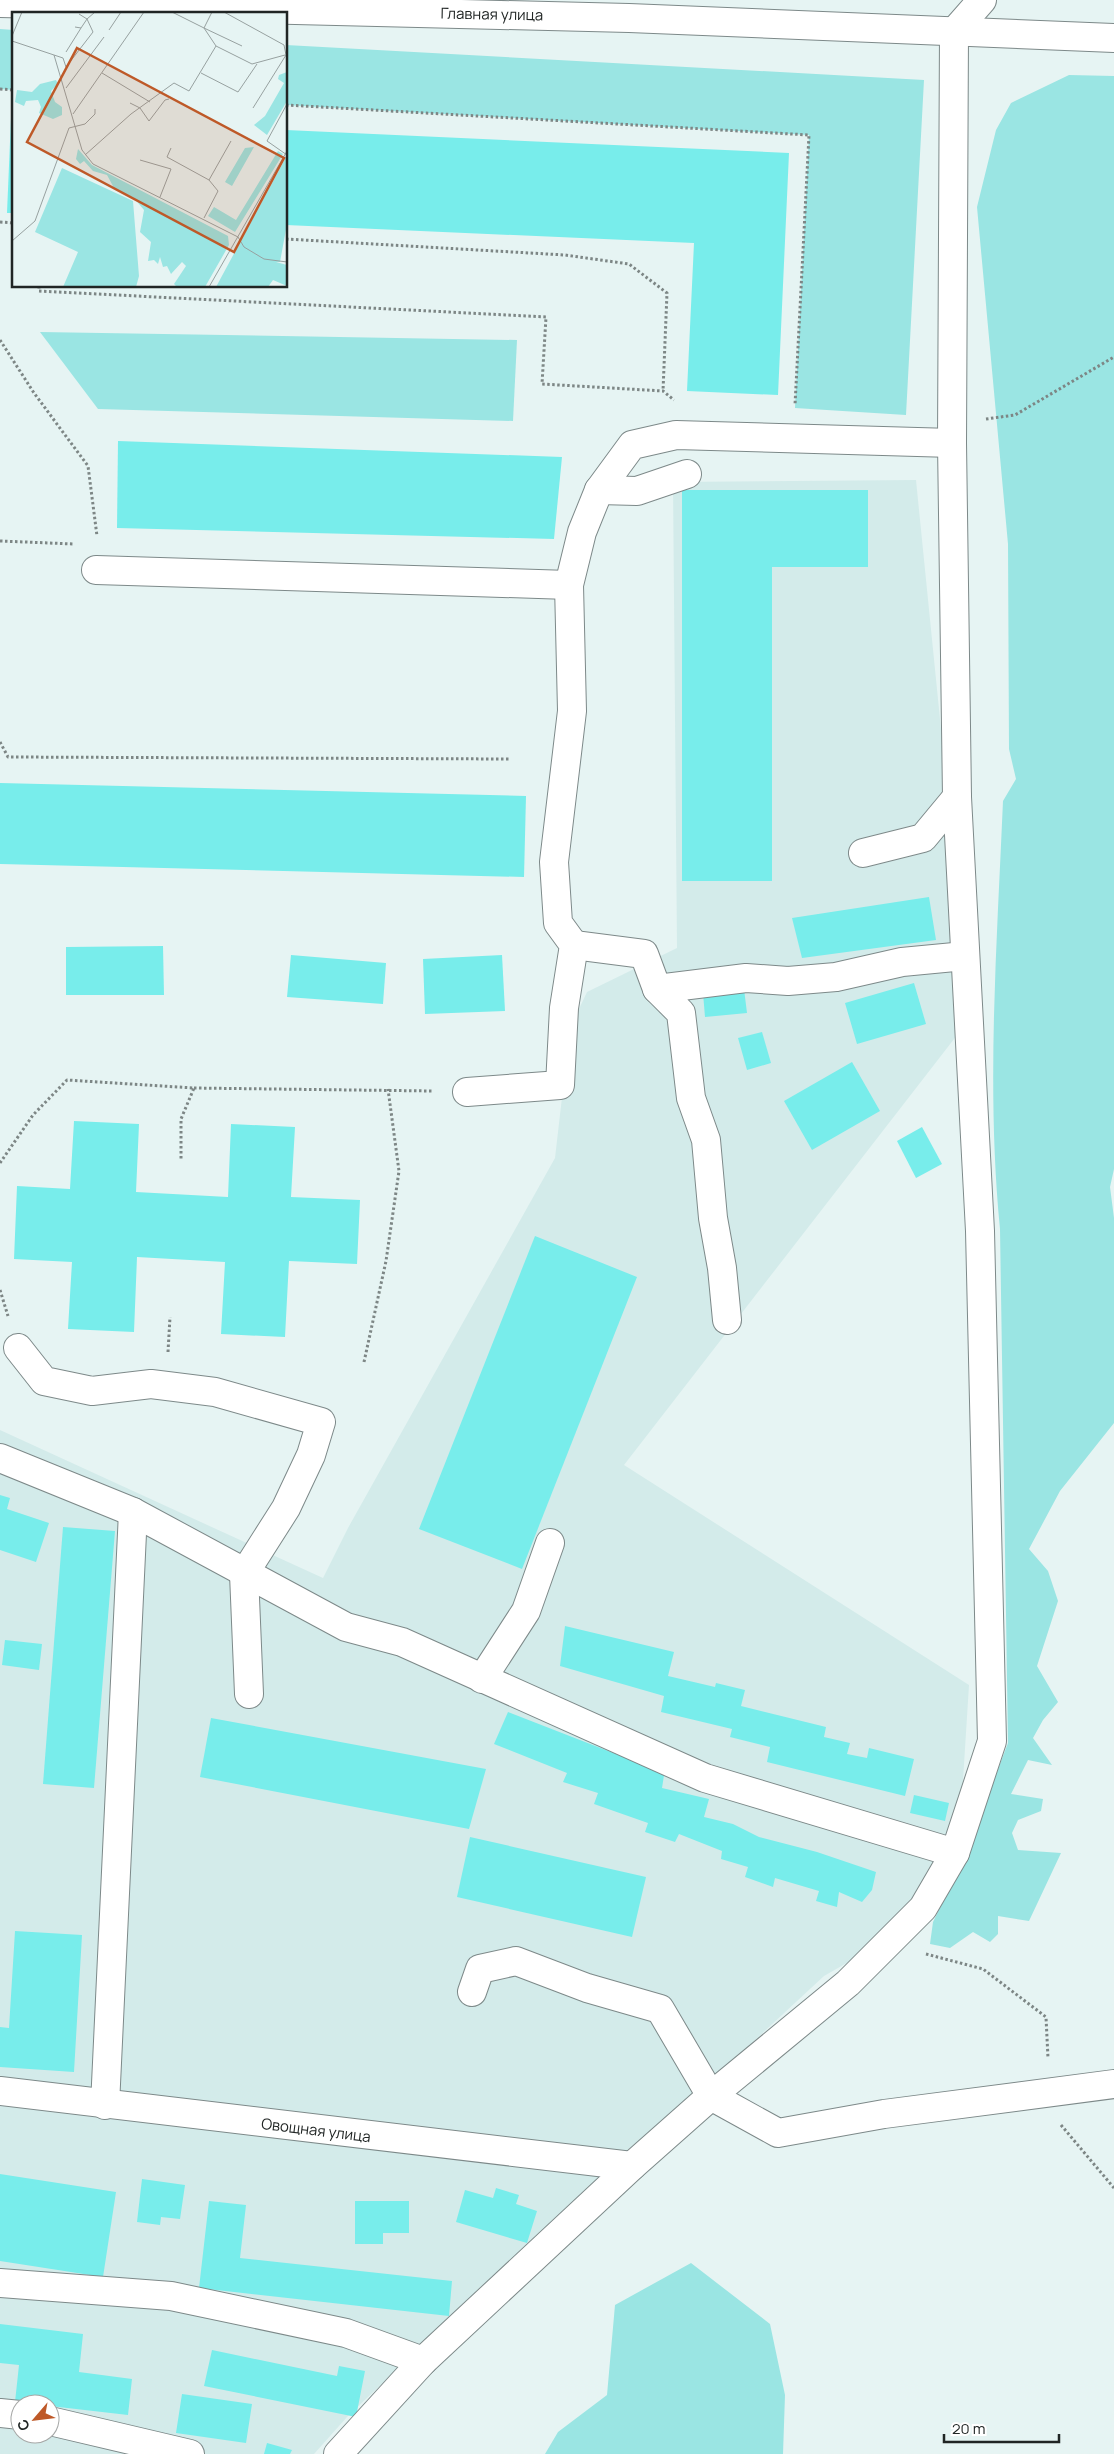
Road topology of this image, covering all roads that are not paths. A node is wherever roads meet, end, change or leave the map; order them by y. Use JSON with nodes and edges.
{"nodes":[{"id":1,"x":982,"y":0,"type":"edge"},
{"id":2,"x":0,"y":2,"type":"edge"},
{"id":3,"x":954,"y":32,"type":"junction"},
{"id":4,"x":1114,"y":38,"type":"edge"},
{"id":5,"x":952,"y":433,"type":"junction"},
{"id":6,"x":687,"y":474,"type":"dead end"},
{"id":7,"x":599,"y":490,"type":"junction"},
{"id":8,"x":97,"y":557,"type":"road end"},
{"id":9,"x":569,"y":586,"type":"junction"},
{"id":10,"x":957,"y":797,"type":"junction"},
{"id":11,"x":863,"y":853,"type":"dead end"},
{"id":12,"x":574,"y":945,"type":"junction"},
{"id":13,"x":965,"y":956,"type":"junction"},
{"id":14,"x":657,"y":989,"type":"junction"},
{"id":15,"x":467,"y":1092,"type":"road end"},
{"id":16,"x":727,"y":1320,"type":"dead end"},
{"id":17,"x":18,"y":1348,"type":"dead end"},
{"id":18,"x":0,"y":1458,"type":"edge"},
{"id":19,"x":133,"y":1512,"type":"junction"},
{"id":20,"x":550,"y":1543,"type":"dead end"},
{"id":21,"x":244,"y":1574,"type":"junction"},
{"id":22,"x":482,"y":1679,"type":"junction"},
{"id":23,"x":249,"y":1694,"type":"dead end"},
{"id":24,"x":954,"y":1853,"type":"junction"},
{"id":25,"x":472,"y":1992,"type":"dead end"},
{"id":26,"x":1114,"y":2084,"type":"edge"},
{"id":27,"x":0,"y":2091,"type":"edge"},
{"id":28,"x":711,"y":2096,"type":"junction"},
{"id":29,"x":105,"y":2105,"type":"junction"},
{"id":30,"x":632,"y":2166,"type":"junction"},
{"id":31,"x":0,"y":2283,"type":"edge"},
{"id":32,"x":423,"y":2360,"type":"junction"},
{"id":33,"x":60,"y":2423,"type":"edge"},
{"id":34,"x":190,"y":2454,"type":"edge"},
{"id":35,"x":338,"y":2454,"type":"edge"}],
"edges":[{"from":1,"to":3,"type":"street"},
{"from":2,"to":3,"type":"street","name":"Главная улица"},
{"from":3,"to":4,"type":"street","name":"Главная улица"},
{"from":3,"to":5,"type":"street"},
{"from":5,"to":7,"type":"street"},
{"from":5,"to":10,"type":"street"},
{"from":6,"to":7,"type":"street"},
{"from":7,"to":9,"type":"street"},
{"from":8,"to":9,"type":"street"},
{"from":9,"to":12,"type":"street"},
{"from":10,"to":11,"type":"street"},
{"from":10,"to":13,"type":"street"},
{"from":12,"to":14,"type":"street"},
{"from":12,"to":15,"type":"street"},
{"from":13,"to":14,"type":"street"},
{"from":13,"to":24,"type":"street"},
{"from":14,"to":16,"type":"street"},
{"from":17,"to":21,"type":"street"},
{"from":18,"to":19,"type":"street"},
{"from":19,"to":21,"type":"street"},
{"from":19,"to":29,"type":"street"},
{"from":20,"to":22,"type":"street"},
{"from":21,"to":22,"type":"street"},
{"from":21,"to":23,"type":"street"},
{"from":22,"to":24,"type":"street"},
{"from":24,"to":28,"type":"street"},
{"from":25,"to":28,"type":"street"},
{"from":26,"to":28,"type":"street"},
{"from":27,"to":29,"type":"street","name":"Овощная улица"},
{"from":28,"to":30,"type":"street"},
{"from":29,"to":30,"type":"street","name":"Овощная улица"},
{"from":30,"to":32,"type":"street"},
{"from":31,"to":32,"type":"street"},
{"from":32,"to":35,"type":"street"},
{"from":33,"to":34,"type":"street"}]}
